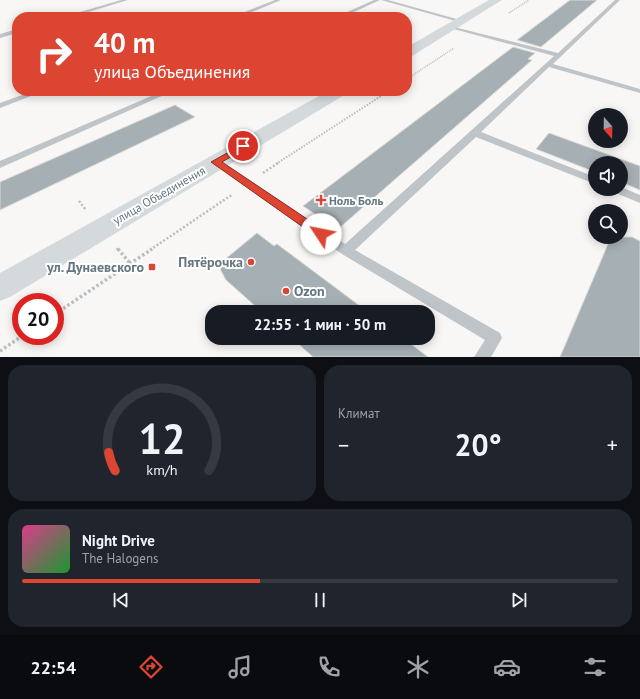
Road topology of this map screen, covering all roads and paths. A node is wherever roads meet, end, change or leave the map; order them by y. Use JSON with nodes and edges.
{"nodes":[{"id":1,"x":126,"y":0,"type":"edge"},
{"id":2,"x":279,"y":0,"type":"edge"},
{"id":3,"x":378,"y":0,"type":"edge"},
{"id":4,"x":383,"y":0,"type":"edge"},
{"id":5,"x":497,"y":0,"type":"edge"},
{"id":6,"x":618,"y":0,"type":"edge"},
{"id":7,"x":84,"y":12,"type":"edge"},
{"id":8,"x":248,"y":12,"type":"edge"},
{"id":9,"x":350,"y":12,"type":"edge"},
{"id":10,"x":457,"y":24,"type":"junction"},
{"id":11,"x":12,"y":32,"type":"edge"},
{"id":12,"x":0,"y":36,"type":"edge"},
{"id":13,"x":412,"y":49,"type":"edge"},
{"id":14,"x":559,"y":55,"type":"junction"},
{"id":15,"x":548,"y":65,"type":"junction"},
{"id":16,"x":640,"y":91,"type":"edge"},
{"id":17,"x":27,"y":96,"type":"edge"},
{"id":18,"x":158,"y":96,"type":"edge"},
{"id":19,"x":331,"y":96,"type":"edge"},
{"id":20,"x":380,"y":96,"type":"edge"},
{"id":21,"x":0,"y":106,"type":"edge"},
{"id":22,"x":475,"y":133,"type":"junction"},
{"id":23,"x":216,"y":162,"type":"junction"},
{"id":24,"x":0,"y":165,"type":"edge"},
{"id":25,"x":588,"y":178,"type":"edge"},
{"id":26,"x":247,"y":184,"type":"junction"},
{"id":27,"x":628,"y":194,"type":"edge"},
{"id":28,"x":640,"y":199,"type":"edge"},
{"id":29,"x":346,"y":251,"type":"junction"},
{"id":30,"x":0,"y":288,"type":"edge"},
{"id":31,"x":64,"y":308,"type":"edge"},
{"id":32,"x":12,"y":343,"type":"edge"},
{"id":33,"x":0,"y":351,"type":"edge"},
{"id":34,"x":482,"y":357,"type":"edge"}],
"edges":[{"from":1,"to":7,"type":"lane"},
{"from":2,"to":8,"type":"lane"},
{"from":3,"to":9,"type":"lane"},
{"from":4,"to":10,"type":"lane"},
{"from":5,"to":10,"type":"street"},
{"from":6,"to":14,"type":"lane"},
{"from":10,"to":13,"type":"street"},
{"from":10,"to":14,"type":"lane"},
{"from":11,"to":12,"type":"lane"},
{"from":14,"to":15,"type":"lane"},
{"from":15,"to":16,"type":"lane"},
{"from":15,"to":22,"type":"lane"},
{"from":17,"to":21,"type":"lane"},
{"from":18,"to":24,"type":"lane"},
{"from":19,"to":23,"type":"street","name":"улица Объединения"},
{"from":20,"to":26,"type":"path"},
{"from":22,"to":25,"type":"lane"},
{"from":22,"to":29,"type":"lane"},
{"from":23,"to":26,"type":"lane"},
{"from":23,"to":30,"type":"street","name":"улица Объединения"},
{"from":26,"to":29,"type":"lane"},
{"from":26,"to":31,"type":"path"},
{"from":27,"to":28,"type":"lane"},
{"from":29,"to":34,"type":"lane"},
{"from":32,"to":33,"type":"path"}]}
